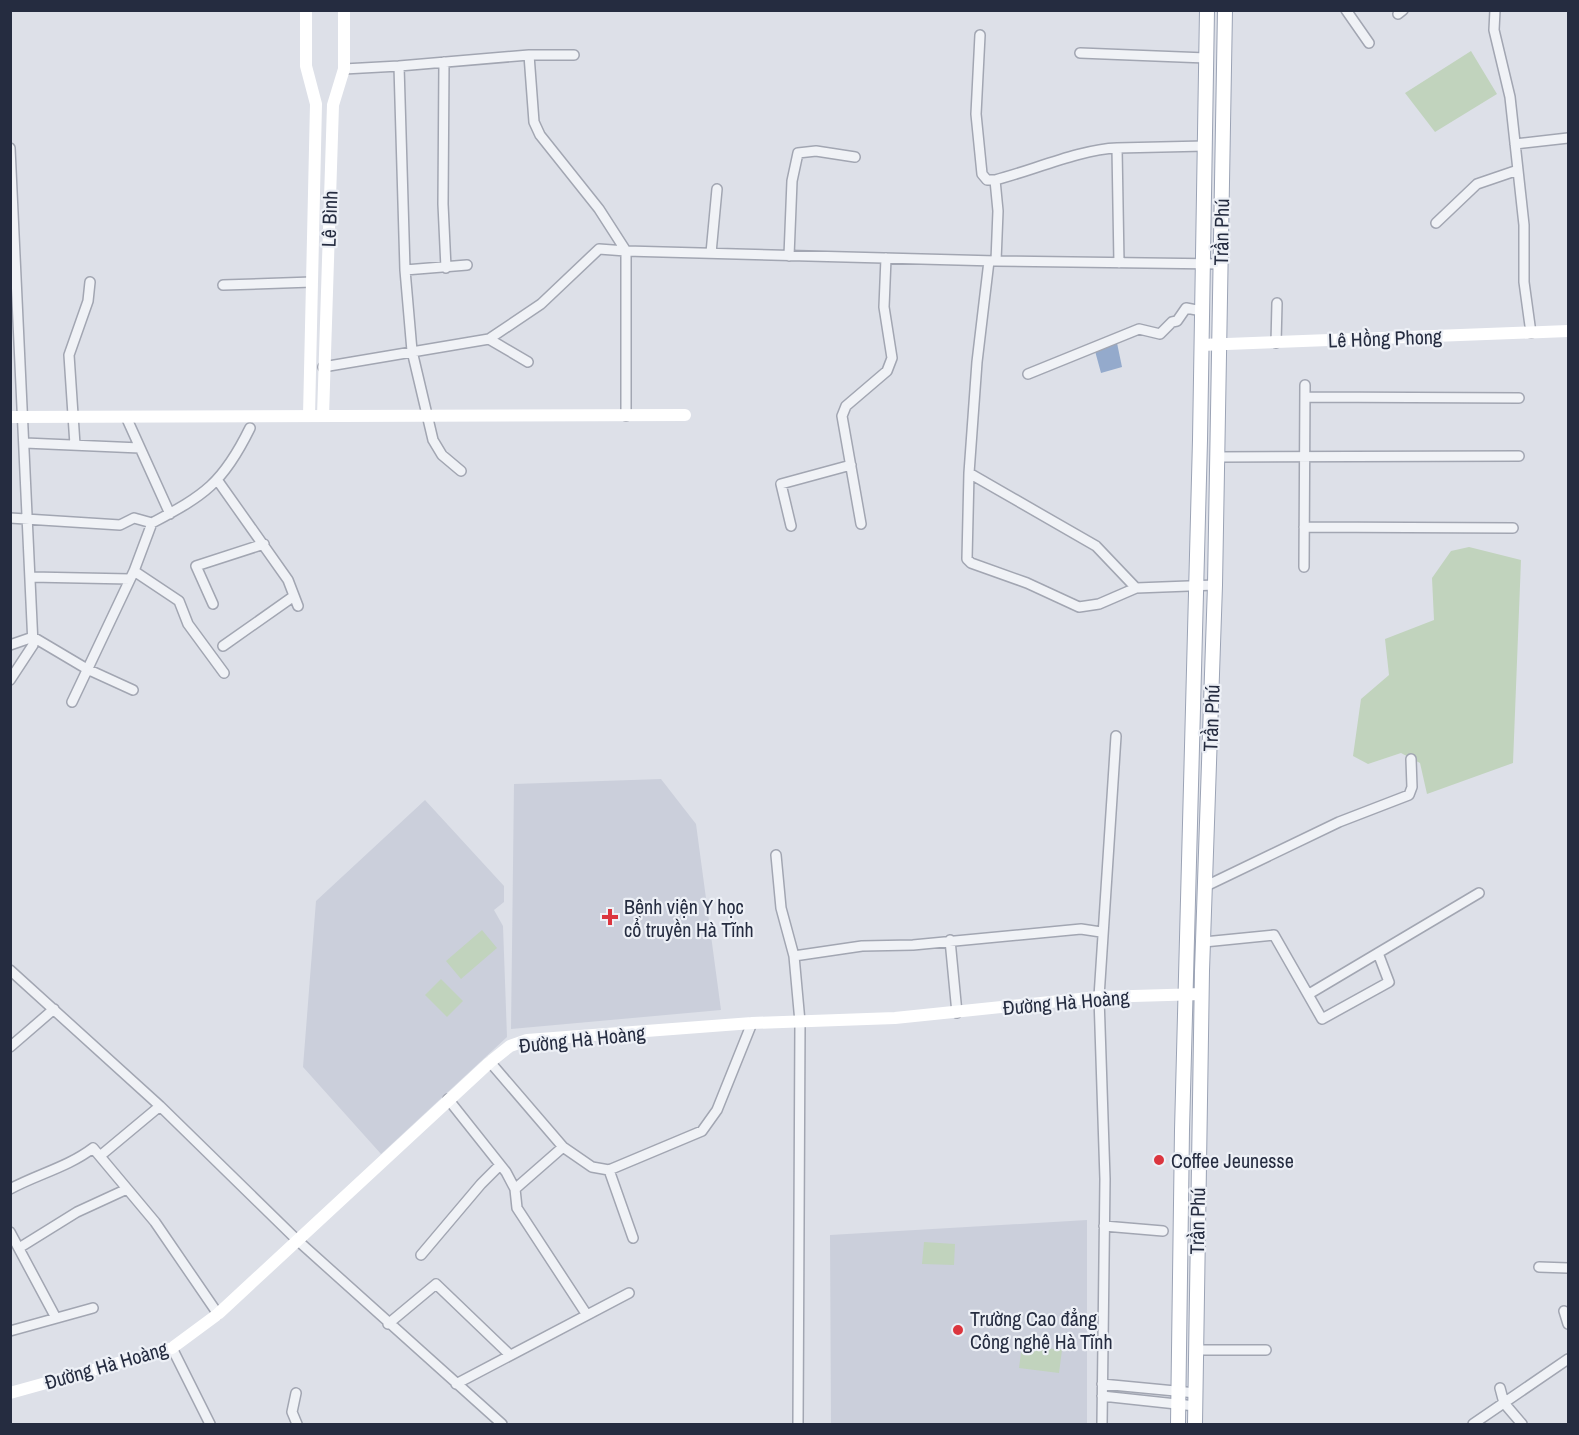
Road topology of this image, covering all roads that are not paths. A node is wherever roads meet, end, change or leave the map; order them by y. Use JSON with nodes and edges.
{"nodes":[{"id":1,"x":306,"y":10,"type":"edge"},
{"id":2,"x":344,"y":10,"type":"edge"},
{"id":3,"x":1208,"y":10,"type":"edge"},
{"id":4,"x":1226,"y":10,"type":"edge"},
{"id":5,"x":1346,"y":10,"type":"edge"},
{"id":6,"x":1495,"y":10,"type":"edge"},
{"id":7,"x":980,"y":35,"type":"dead end"},
{"id":8,"x":1369,"y":43,"type":"dead end"},
{"id":9,"x":1080,"y":53,"type":"dead end"},
{"id":10,"x":529,"y":55,"type":"junction"},
{"id":11,"x":574,"y":55,"type":"dead end"},
{"id":12,"x":1206,"y":58,"type":"junction"},
{"id":13,"x":444,"y":62,"type":"junction"},
{"id":14,"x":399,"y":66,"type":"junction"},
{"id":15,"x":344,"y":69,"type":"junction"},
{"id":16,"x":316,"y":104,"type":"junction"},
{"id":17,"x":333,"y":105,"type":"junction"},
{"id":18,"x":1569,"y":138,"type":"edge"},
{"id":19,"x":1515,"y":144,"type":"junction"},
{"id":20,"x":1205,"y":146,"type":"junction"},
{"id":21,"x":10,"y":148,"type":"edge"},
{"id":22,"x":1117,"y":148,"type":"junction"},
{"id":23,"x":855,"y":157,"type":"dead end"},
{"id":24,"x":1518,"y":170,"type":"junction"},
{"id":25,"x":995,"y":180,"type":"junction"},
{"id":26,"x":717,"y":189,"type":"dead end"},
{"id":27,"x":1436,"y":223,"type":"dead end"},
{"id":28,"x":626,"y":251,"type":"junction"},
{"id":29,"x":711,"y":253,"type":"junction"},
{"id":30,"x":789,"y":256,"type":"junction"},
{"id":31,"x":886,"y":258,"type":"junction"},
{"id":32,"x":992,"y":261,"type":"junction"},
{"id":33,"x":1119,"y":263,"type":"junction"},
{"id":34,"x":1203,"y":263,"type":"junction"},
{"id":35,"x":1220,"y":264,"type":"junction"},
{"id":36,"x":467,"y":265,"type":"dead end"},
{"id":37,"x":446,"y":268,"type":"junction"},
{"id":38,"x":405,"y":270,"type":"junction"},
{"id":39,"x":90,"y":282,"type":"dead end"},
{"id":40,"x":312,"y":282,"type":"junction"},
{"id":41,"x":223,"y":285,"type":"dead end"},
{"id":42,"x":1277,"y":303,"type":"dead end"},
{"id":43,"x":1202,"y":311,"type":"junction"},
{"id":44,"x":1569,"y":331,"type":"edge"},
{"id":45,"x":1531,"y":333,"type":"junction"},
{"id":46,"x":489,"y":339,"type":"junction"},
{"id":47,"x":1276,"y":343,"type":"junction"},
{"id":48,"x":1202,"y":345,"type":"junction"},
{"id":49,"x":1219,"y":345,"type":"junction"},
{"id":50,"x":412,"y":351,"type":"junction"},
{"id":51,"x":528,"y":362,"type":"dead end"},
{"id":52,"x":323,"y":367,"type":"junction"},
{"id":53,"x":1028,"y":374,"type":"dead end"},
{"id":54,"x":1305,"y":385,"type":"dead end"},
{"id":55,"x":1305,"y":397,"type":"junction"},
{"id":56,"x":1520,"y":398,"type":"dead end"},
{"id":57,"x":686,"y":415,"type":"dead end"},
{"id":58,"x":309,"y":416,"type":"junction"},
{"id":59,"x":323,"y":416,"type":"junction"},
{"id":60,"x":426,"y":416,"type":"junction"},
{"id":61,"x":626,"y":416,"type":"junction"},
{"id":62,"x":17,"y":417,"type":"edge"},
{"id":63,"x":73,"y":418,"type":"junction"},
{"id":64,"x":127,"y":419,"type":"junction"},
{"id":65,"x":250,"y":428,"type":"dead end"},
{"id":66,"x":24,"y":443,"type":"junction"},
{"id":67,"x":75,"y":445,"type":"junction"},
{"id":68,"x":140,"y":448,"type":"junction"},
{"id":69,"x":1519,"y":456,"type":"dead end"},
{"id":70,"x":1217,"y":457,"type":"junction"},
{"id":71,"x":1304,"y":457,"type":"junction"},
{"id":72,"x":851,"y":465,"type":"junction"},
{"id":73,"x":461,"y":471,"type":"dead end"},
{"id":74,"x":969,"y":473,"type":"junction"},
{"id":75,"x":218,"y":482,"type":"junction"},
{"id":76,"x":170,"y":514,"type":"junction"},
{"id":77,"x":10,"y":518,"type":"edge"},
{"id":78,"x":27,"y":519,"type":"junction"},
{"id":79,"x":152,"y":523,"type":"junction"},
{"id":80,"x":861,"y":524,"type":"dead end"},
{"id":81,"x":791,"y":526,"type":"dead end"},
{"id":82,"x":1304,"y":526,"type":"junction"},
{"id":83,"x":1513,"y":528,"type":"dead end"},
{"id":84,"x":264,"y":544,"type":"junction"},
{"id":85,"x":1304,"y":567,"type":"dead end"},
{"id":86,"x":132,"y":575,"type":"junction"},
{"id":87,"x":31,"y":577,"type":"junction"},
{"id":88,"x":1197,"y":585,"type":"junction"},
{"id":89,"x":1215,"y":585,"type":"junction"},
{"id":90,"x":1136,"y":588,"type":"junction"},
{"id":91,"x":294,"y":596,"type":"junction"},
{"id":92,"x":213,"y":604,"type":"dead end"},
{"id":93,"x":298,"y":606,"type":"dead end"},
{"id":94,"x":33,"y":638,"type":"junction"},
{"id":95,"x":10,"y":645,"type":"edge"},
{"id":96,"x":223,"y":646,"type":"dead end"},
{"id":97,"x":87,"y":669,"type":"junction"},
{"id":98,"x":224,"y":673,"type":"dead end"},
{"id":99,"x":12,"y":676,"type":"edge"},
{"id":100,"x":134,"y":690,"type":"dead end"},
{"id":101,"x":72,"y":702,"type":"dead end"},
{"id":102,"x":1116,"y":736,"type":"dead end"},
{"id":103,"x":1411,"y":759,"type":"dead end"},
{"id":104,"x":776,"y":855,"type":"dead end"},
{"id":105,"x":1206,"y":886,"type":"junction"},
{"id":106,"x":1479,"y":894,"type":"dead end"},
{"id":107,"x":1101,"y":932,"type":"junction"},
{"id":108,"x":950,"y":940,"type":"junction"},
{"id":109,"x":1204,"y":942,"type":"junction"},
{"id":110,"x":1378,"y":953,"type":"junction"},
{"id":111,"x":794,"y":956,"type":"junction"},
{"id":112,"x":10,"y":970,"type":"edge"},
{"id":113,"x":1185,"y":994,"type":"junction"},
{"id":114,"x":1202,"y":994,"type":"junction"},
{"id":115,"x":1309,"y":994,"type":"junction"},
{"id":116,"x":1099,"y":997,"type":"junction"},
{"id":117,"x":54,"y":1009,"type":"junction"},
{"id":118,"x":957,"y":1012,"type":"junction"},
{"id":119,"x":800,"y":1022,"type":"junction"},
{"id":120,"x":752,"y":1023,"type":"junction"},
{"id":121,"x":10,"y":1047,"type":"edge"},
{"id":122,"x":490,"y":1062,"type":"junction"},
{"id":123,"x":448,"y":1099,"type":"junction"},
{"id":124,"x":160,"y":1106,"type":"junction"},
{"id":125,"x":563,"y":1147,"type":"junction"},
{"id":126,"x":100,"y":1156,"type":"junction"},
{"id":127,"x":500,"y":1165,"type":"junction"},
{"id":128,"x":609,"y":1170,"type":"junction"},
{"id":129,"x":10,"y":1189,"type":"edge"},
{"id":130,"x":127,"y":1189,"type":"junction"},
{"id":131,"x":515,"y":1189,"type":"junction"},
{"id":132,"x":1104,"y":1226,"type":"junction"},
{"id":133,"x":1163,"y":1230,"type":"dead end"},
{"id":134,"x":10,"y":1232,"type":"edge"},
{"id":135,"x":633,"y":1238,"type":"dead end"},
{"id":136,"x":296,"y":1239,"type":"junction"},
{"id":137,"x":19,"y":1248,"type":"junction"},
{"id":138,"x":421,"y":1255,"type":"dead end"},
{"id":139,"x":1539,"y":1267,"type":"dead end"},
{"id":140,"x":1569,"y":1268,"type":"edge"},
{"id":141,"x":628,"y":1293,"type":"dead end"},
{"id":142,"x":93,"y":1308,"type":"dead end"},
{"id":143,"x":1564,"y":1311,"type":"dead end"},
{"id":144,"x":218,"y":1314,"type":"junction"},
{"id":145,"x":587,"y":1315,"type":"junction"},
{"id":146,"x":56,"y":1318,"type":"junction"},
{"id":147,"x":388,"y":1324,"type":"junction"},
{"id":148,"x":1569,"y":1324,"type":"edge"},
{"id":149,"x":10,"y":1331,"type":"edge"},
{"id":150,"x":172,"y":1348,"type":"junction"},
{"id":151,"x":1198,"y":1350,"type":"junction"},
{"id":152,"x":1266,"y":1350,"type":"dead end"},
{"id":153,"x":510,"y":1355,"type":"junction"},
{"id":154,"x":1569,"y":1359,"type":"edge"},
{"id":155,"x":456,"y":1384,"type":"junction"},
{"id":156,"x":1102,"y":1384,"type":"junction"},
{"id":157,"x":1500,"y":1388,"type":"dead end"},
{"id":158,"x":11,"y":1389,"type":"edge"},
{"id":159,"x":296,"y":1393,"type":"dead end"},
{"id":160,"x":1102,"y":1396,"type":"junction"},
{"id":161,"x":1179,"y":1398,"type":"junction"},
{"id":162,"x":1196,"y":1400,"type":"junction"},
{"id":163,"x":1503,"y":1403,"type":"junction"},
{"id":164,"x":210,"y":1425,"type":"edge"},
{"id":165,"x":297,"y":1425,"type":"edge"},
{"id":166,"x":502,"y":1425,"type":"edge"},
{"id":167,"x":798,"y":1425,"type":"edge"},
{"id":168,"x":1102,"y":1425,"type":"edge"},
{"id":169,"x":1178,"y":1425,"type":"edge"},
{"id":170,"x":1195,"y":1425,"type":"edge"},
{"id":171,"x":1473,"y":1425,"type":"edge"},
{"id":172,"x":1522,"y":1425,"type":"edge"}],
"edges":[{"from":1,"to":16,"type":"street","name":"Lê Bình"},
{"from":2,"to":15,"type":"street","name":"Lê Bình"},
{"from":3,"to":12,"type":"main road","name":"Trần Phú"},
{"from":4,"to":35,"type":"main road","name":"Trần Phú"},
{"from":5,"to":8,"type":"street"},
{"from":6,"to":19,"type":"street"},
{"from":7,"to":25,"type":"street"},
{"from":9,"to":12,"type":"street"},
{"from":10,"to":11,"type":"street"},
{"from":10,"to":13,"type":"street"},
{"from":10,"to":28,"type":"street"},
{"from":12,"to":20,"type":"main road","name":"Trần Phú"},
{"from":13,"to":14,"type":"street"},
{"from":13,"to":37,"type":"street"},
{"from":14,"to":15,"type":"street"},
{"from":14,"to":38,"type":"street"},
{"from":15,"to":17,"type":"street","name":"Lê Bình"},
{"from":16,"to":17,"type":"street"},
{"from":16,"to":40,"type":"street","name":"Lê Bình"},
{"from":17,"to":52,"type":"street","name":"Lê Bình"},
{"from":18,"to":19,"type":"street"},
{"from":19,"to":24,"type":"street"},
{"from":20,"to":22,"type":"street"},
{"from":20,"to":34,"type":"main road","name":"Trần Phú"},
{"from":21,"to":62,"type":"street"},
{"from":22,"to":25,"type":"street"},
{"from":22,"to":33,"type":"street"},
{"from":23,"to":30,"type":"street"},
{"from":24,"to":27,"type":"street"},
{"from":24,"to":45,"type":"street"},
{"from":25,"to":32,"type":"street"},
{"from":26,"to":29,"type":"street"},
{"from":28,"to":29,"type":"street"},
{"from":28,"to":46,"type":"street"},
{"from":28,"to":61,"type":"street"},
{"from":29,"to":30,"type":"street"},
{"from":30,"to":31,"type":"street"},
{"from":31,"to":32,"type":"street"},
{"from":31,"to":72,"type":"street"},
{"from":32,"to":33,"type":"street"},
{"from":32,"to":74,"type":"street"},
{"from":33,"to":34,"type":"street"},
{"from":34,"to":35,"type":"street"},
{"from":34,"to":43,"type":"main road","name":"Trần Phú"},
{"from":35,"to":49,"type":"main road","name":"Trần Phú"},
{"from":36,"to":37,"type":"street"},
{"from":37,"to":38,"type":"street"},
{"from":38,"to":50,"type":"street"},
{"from":39,"to":63,"type":"street"},
{"from":40,"to":41,"type":"street"},
{"from":40,"to":58,"type":"street","name":"Lê Bình"},
{"from":42,"to":47,"type":"street"},
{"from":43,"to":48,"type":"main road","name":"Trần Phú"},
{"from":43,"to":53,"type":"street"},
{"from":44,"to":45,"type":"street","name":"Lê Hồng Phong"},
{"from":45,"to":47,"type":"street","name":"Lê Hồng Phong"},
{"from":46,"to":50,"type":"street"},
{"from":46,"to":51,"type":"street"},
{"from":47,"to":49,"type":"street","name":"Lê Hồng Phong"},
{"from":48,"to":49,"type":"street","name":"Lê Hồng Phong"},
{"from":48,"to":88,"type":"main road","name":"Trần Phú"},
{"from":49,"to":70,"type":"main road","name":"Trần Phú"},
{"from":50,"to":52,"type":"street"},
{"from":50,"to":60,"type":"street"},
{"from":52,"to":59,"type":"street","name":"Lê Bình"},
{"from":54,"to":55,"type":"street"},
{"from":55,"to":56,"type":"street"},
{"from":55,"to":71,"type":"street"},
{"from":57,"to":61,"type":"street"},
{"from":58,"to":59,"type":"street"},
{"from":58,"to":64,"type":"street"},
{"from":59,"to":60,"type":"street"},
{"from":60,"to":61,"type":"street"},
{"from":60,"to":73,"type":"street"},
{"from":62,"to":63,"type":"street"},
{"from":62,"to":66,"type":"street"},
{"from":63,"to":64,"type":"street"},
{"from":63,"to":67,"type":"street"},
{"from":64,"to":68,"type":"street"},
{"from":65,"to":75,"type":"street"},
{"from":66,"to":67,"type":"street"},
{"from":66,"to":78,"type":"street"},
{"from":67,"to":68,"type":"street"},
{"from":68,"to":76,"type":"street"},
{"from":69,"to":71,"type":"street"},
{"from":70,"to":71,"type":"street"},
{"from":70,"to":89,"type":"main road","name":"Trần Phú"},
{"from":71,"to":82,"type":"street"},
{"from":72,"to":80,"type":"street"},
{"from":72,"to":81,"type":"street"},
{"from":74,"to":90,"type":"street"},
{"from":74,"to":90,"type":"street"},
{"from":75,"to":76,"type":"street"},
{"from":75,"to":84,"type":"street"},
{"from":76,"to":79,"type":"street"},
{"from":77,"to":78,"type":"street"},
{"from":78,"to":79,"type":"street"},
{"from":78,"to":87,"type":"street"},
{"from":79,"to":86,"type":"street"},
{"from":82,"to":83,"type":"street"},
{"from":82,"to":85,"type":"street"},
{"from":84,"to":91,"type":"street"},
{"from":84,"to":92,"type":"street"},
{"from":86,"to":87,"type":"street"},
{"from":86,"to":97,"type":"street"},
{"from":86,"to":98,"type":"street"},
{"from":87,"to":94,"type":"street"},
{"from":88,"to":89,"type":"street"},
{"from":88,"to":90,"type":"street"},
{"from":88,"to":113,"type":"main road","name":"Trần Phú"},
{"from":89,"to":105,"type":"main road","name":"Trần Phú"},
{"from":91,"to":93,"type":"street"},
{"from":91,"to":96,"type":"street"},
{"from":94,"to":95,"type":"street"},
{"from":94,"to":97,"type":"street"},
{"from":94,"to":99,"type":"street"},
{"from":97,"to":100,"type":"street"},
{"from":97,"to":101,"type":"street"},
{"from":102,"to":107,"type":"street"},
{"from":103,"to":105,"type":"street"},
{"from":104,"to":111,"type":"street"},
{"from":105,"to":109,"type":"main road","name":"Trần Phú"},
{"from":106,"to":110,"type":"street"},
{"from":107,"to":108,"type":"street"},
{"from":107,"to":116,"type":"street"},
{"from":108,"to":111,"type":"street"},
{"from":108,"to":118,"type":"street"},
{"from":109,"to":114,"type":"main road","name":"Trần Phú"},
{"from":109,"to":115,"type":"street"},
{"from":110,"to":115,"type":"street"},
{"from":110,"to":115,"type":"street"},
{"from":111,"to":119,"type":"street"},
{"from":112,"to":117,"type":"street"},
{"from":113,"to":114,"type":"street","name":"Đường Hà Hoàng"},
{"from":113,"to":116,"type":"street","name":"Đường Hà Hoàng"},
{"from":113,"to":161,"type":"main road","name":"Trần Phú"},
{"from":114,"to":151,"type":"main road","name":"Trần Phú"},
{"from":116,"to":118,"type":"street","name":"Đường Hà Hoàng"},
{"from":116,"to":132,"type":"street"},
{"from":117,"to":121,"type":"street"},
{"from":117,"to":124,"type":"street"},
{"from":118,"to":119,"type":"street","name":"Đường Hà Hoàng"},
{"from":119,"to":120,"type":"street","name":"Đường Hà Hoàng"},
{"from":119,"to":167,"type":"street"},
{"from":120,"to":122,"type":"street","name":"Đường Hà Hoàng"},
{"from":120,"to":128,"type":"street"},
{"from":122,"to":123,"type":"street","name":"Đường Hà Hoàng"},
{"from":122,"to":125,"type":"street"},
{"from":123,"to":127,"type":"street"},
{"from":123,"to":136,"type":"street","name":"Đường Hà Hoàng"},
{"from":124,"to":126,"type":"street"},
{"from":124,"to":136,"type":"street"},
{"from":125,"to":128,"type":"street"},
{"from":125,"to":131,"type":"street"},
{"from":126,"to":129,"type":"street"},
{"from":126,"to":130,"type":"street"},
{"from":127,"to":131,"type":"street"},
{"from":127,"to":138,"type":"street"},
{"from":128,"to":135,"type":"street"},
{"from":130,"to":137,"type":"street"},
{"from":130,"to":144,"type":"street"},
{"from":131,"to":145,"type":"street"},
{"from":132,"to":133,"type":"street"},
{"from":132,"to":156,"type":"street"},
{"from":134,"to":137,"type":"street"},
{"from":136,"to":144,"type":"street","name":"Đường Hà Hoàng"},
{"from":136,"to":147,"type":"street"},
{"from":137,"to":146,"type":"street"},
{"from":139,"to":140,"type":"street"},
{"from":141,"to":145,"type":"street"},
{"from":142,"to":146,"type":"street"},
{"from":143,"to":148,"type":"street"},
{"from":144,"to":150,"type":"street","name":"Đường Hà Hoàng"},
{"from":145,"to":153,"type":"street"},
{"from":146,"to":149,"type":"street"},
{"from":147,"to":153,"type":"street"},
{"from":147,"to":155,"type":"street"},
{"from":150,"to":158,"type":"street","name":"Đường Hà Hoàng"},
{"from":150,"to":164,"type":"street"},
{"from":151,"to":152,"type":"street"},
{"from":151,"to":162,"type":"main road","name":"Trần Phú"},
{"from":153,"to":155,"type":"street"},
{"from":154,"to":163,"type":"street"},
{"from":155,"to":166,"type":"street"},
{"from":156,"to":160,"type":"street"},
{"from":156,"to":161,"type":"street"},
{"from":157,"to":163,"type":"street"},
{"from":159,"to":165,"type":"street"},
{"from":160,"to":161,"type":"street"},
{"from":160,"to":168,"type":"street"},
{"from":161,"to":162,"type":"street"},
{"from":161,"to":169,"type":"main road","name":"Trần Phú"},
{"from":162,"to":170,"type":"main road","name":"Trần Phú"},
{"from":163,"to":171,"type":"street"},
{"from":163,"to":172,"type":"street"}]}
